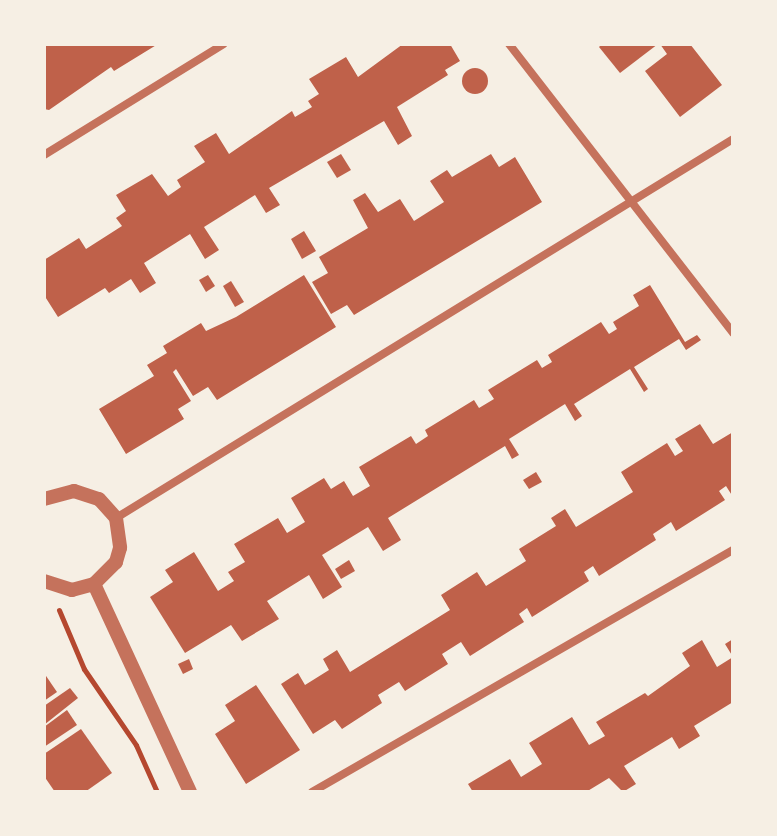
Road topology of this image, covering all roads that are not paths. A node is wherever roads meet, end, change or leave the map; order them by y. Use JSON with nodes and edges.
{"nodes":[{"id":1,"x":224,"y":44,"type":"edge"},
{"id":2,"x":509,"y":44,"type":"edge"},
{"id":3,"x":733,"y":139,"type":"edge"},
{"id":4,"x":44,"y":155,"type":"edge"},
{"id":5,"x":631,"y":201,"type":"junction"},
{"id":6,"x":733,"y":333,"type":"edge"},
{"id":7,"x":46,"y":492,"type":"edge"},
{"id":8,"x":116,"y":518,"type":"junction"},
{"id":9,"x":733,"y":550,"type":"edge"},
{"id":10,"x":44,"y":581,"type":"edge"},
{"id":11,"x":94,"y":584,"type":"junction"},
{"id":12,"x":190,"y":792,"type":"edge"},
{"id":13,"x":312,"y":792,"type":"edge"}],
"edges":[{"from":1,"to":4,"type":"street"},
{"from":2,"to":5,"type":"street"},
{"from":3,"to":5,"type":"street"},
{"from":5,"to":6,"type":"street"},
{"from":5,"to":8,"type":"street"},
{"from":7,"to":8,"type":"street"},
{"from":8,"to":11,"type":"street"},
{"from":9,"to":13,"type":"street"},
{"from":10,"to":11,"type":"street"},
{"from":11,"to":12,"type":"street"}]}
